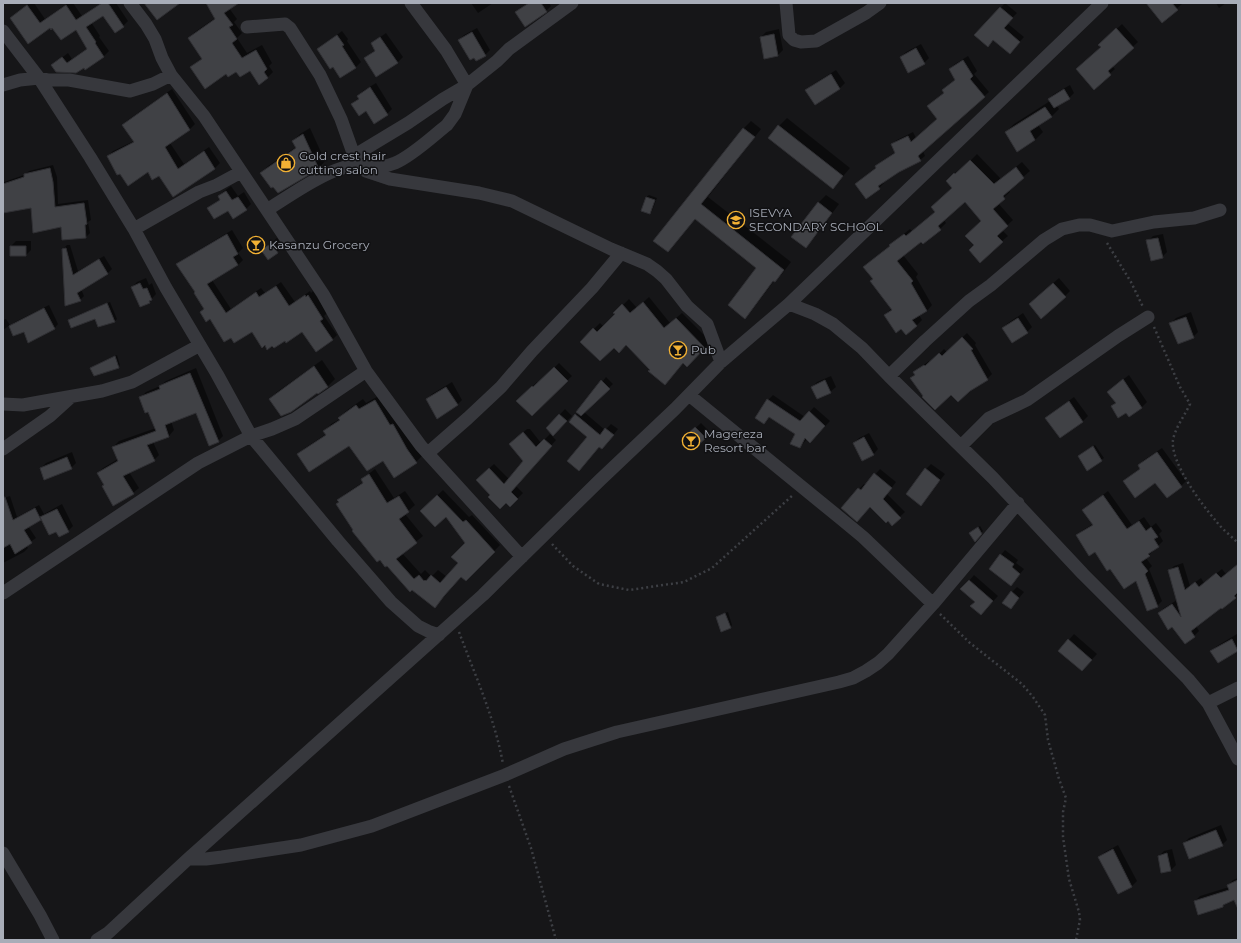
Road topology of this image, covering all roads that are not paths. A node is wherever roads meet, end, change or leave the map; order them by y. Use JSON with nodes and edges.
{"nodes":[{"id":1,"x":130,"y":3,"type":"edge"},
{"id":2,"x":411,"y":3,"type":"edge"},
{"id":3,"x":572,"y":3,"type":"edge"},
{"id":4,"x":786,"y":3,"type":"edge"},
{"id":5,"x":880,"y":3,"type":"edge"},
{"id":6,"x":1102,"y":3,"type":"edge"},
{"id":7,"x":247,"y":27,"type":"dead end"},
{"id":8,"x":3,"y":31,"type":"edge"},
{"id":9,"x":171,"y":75,"type":"junction"},
{"id":10,"x":39,"y":78,"type":"junction"},
{"id":11,"x":3,"y":85,"type":"edge"},
{"id":12,"x":468,"y":85,"type":"junction"},
{"id":13,"x":356,"y":160,"type":"junction"},
{"id":14,"x":241,"y":172,"type":"junction"},
{"id":15,"x":267,"y":210,"type":"junction"},
{"id":16,"x":1220,"y":210,"type":"dead end"},
{"id":17,"x":134,"y":229,"type":"junction"},
{"id":18,"x":621,"y":253,"type":"junction"},
{"id":19,"x":789,"y":304,"type":"junction"},
{"id":20,"x":1148,"y":317,"type":"road end"},
{"id":21,"x":200,"y":345,"type":"junction"},
{"id":22,"x":721,"y":362,"type":"junction"},
{"id":23,"x":366,"y":370,"type":"junction"},
{"id":24,"x":889,"y":376,"type":"junction"},
{"id":25,"x":689,"y":395,"type":"junction"},
{"id":26,"x":72,"y":396,"type":"junction"},
{"id":27,"x":3,"y":404,"type":"edge"},
{"id":28,"x":251,"y":436,"type":"junction"},
{"id":29,"x":961,"y":446,"type":"junction"},
{"id":30,"x":3,"y":450,"type":"edge"},
{"id":31,"x":428,"y":453,"type":"junction"},
{"id":32,"x":1018,"y":504,"type":"junction"},
{"id":33,"x":522,"y":557,"type":"junction"},
{"id":34,"x":3,"y":593,"type":"edge"},
{"id":35,"x":932,"y":605,"type":"junction"},
{"id":36,"x":439,"y":635,"type":"junction"},
{"id":37,"x":1238,"y":688,"type":"edge"},
{"id":38,"x":1208,"y":703,"type":"junction"},
{"id":39,"x":1238,"y":759,"type":"edge"},
{"id":40,"x":3,"y":853,"type":"edge"},
{"id":41,"x":188,"y":859,"type":"junction"},
{"id":42,"x":53,"y":940,"type":"edge"},
{"id":43,"x":98,"y":940,"type":"edge"}],
"edges":[{"from":1,"to":9,"type":"street"},
{"from":2,"to":12,"type":"street"},
{"from":3,"to":12,"type":"street"},
{"from":4,"to":5,"type":"street"},
{"from":6,"to":19,"type":"street"},
{"from":7,"to":13,"type":"street"},
{"from":8,"to":10,"type":"street"},
{"from":9,"to":10,"type":"street"},
{"from":9,"to":14,"type":"street"},
{"from":10,"to":11,"type":"street"},
{"from":10,"to":17,"type":"street"},
{"from":12,"to":13,"type":"street"},
{"from":12,"to":13,"type":"street"},
{"from":13,"to":15,"type":"street"},
{"from":13,"to":18,"type":"street"},
{"from":14,"to":15,"type":"street"},
{"from":14,"to":17,"type":"street"},
{"from":15,"to":23,"type":"street"},
{"from":16,"to":24,"type":"street"},
{"from":17,"to":21,"type":"street"},
{"from":18,"to":22,"type":"street"},
{"from":18,"to":31,"type":"street"},
{"from":19,"to":22,"type":"street"},
{"from":19,"to":24,"type":"street"},
{"from":20,"to":29,"type":"street"},
{"from":21,"to":26,"type":"street"},
{"from":21,"to":28,"type":"street"},
{"from":22,"to":25,"type":"street"},
{"from":23,"to":28,"type":"street"},
{"from":23,"to":31,"type":"street"},
{"from":24,"to":29,"type":"street"},
{"from":25,"to":33,"type":"street"},
{"from":25,"to":35,"type":"street"},
{"from":26,"to":27,"type":"street"},
{"from":26,"to":30,"type":"street"},
{"from":28,"to":34,"type":"street"},
{"from":28,"to":36,"type":"street"},
{"from":29,"to":32,"type":"street"},
{"from":31,"to":33,"type":"street"},
{"from":32,"to":35,"type":"street"},
{"from":32,"to":38,"type":"street"},
{"from":33,"to":36,"type":"street"},
{"from":35,"to":41,"type":"street"},
{"from":36,"to":41,"type":"street"},
{"from":37,"to":38,"type":"street"},
{"from":38,"to":39,"type":"street"},
{"from":40,"to":42,"type":"street"},
{"from":41,"to":43,"type":"street"}]}
